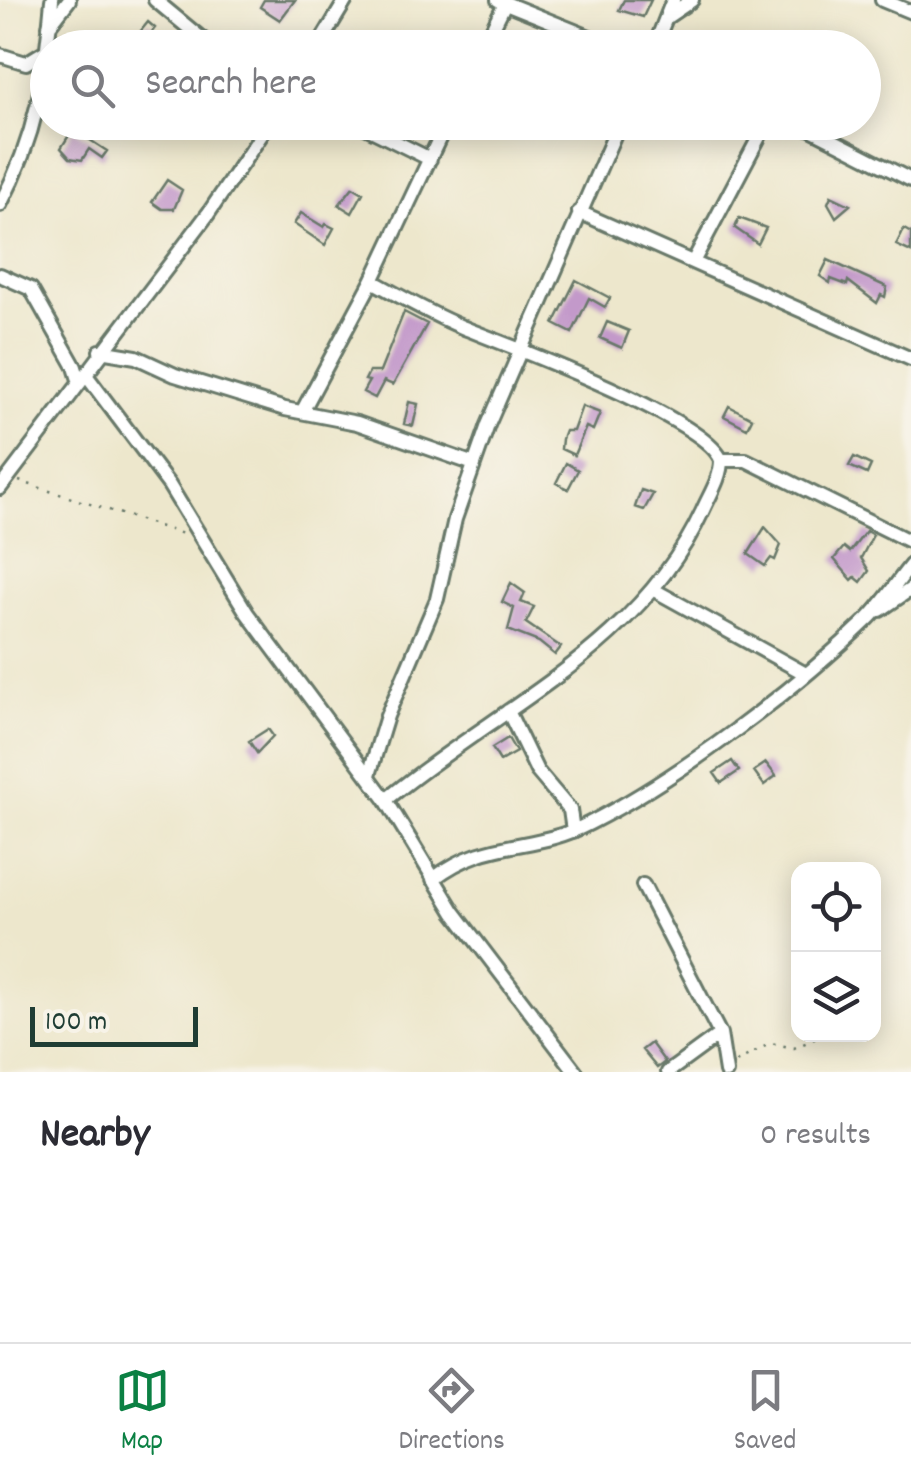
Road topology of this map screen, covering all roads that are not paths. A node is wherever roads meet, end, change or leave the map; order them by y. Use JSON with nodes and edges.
{"nodes":[{"id":1,"x":52,"y":0,"type":"edge"},
{"id":2,"x":68,"y":0,"type":"edge"},
{"id":3,"x":155,"y":0,"type":"edge"},
{"id":4,"x":346,"y":0,"type":"edge"},
{"id":5,"x":673,"y":0,"type":"edge"},
{"id":6,"x":692,"y":0,"type":"edge"},
{"id":7,"x":882,"y":0,"type":"edge"},
{"id":8,"x":502,"y":2,"type":"edge"},
{"id":9,"x":911,"y":12,"type":"edge"},
{"id":10,"x":666,"y":17,"type":"junction"},
{"id":11,"x":50,"y":26,"type":"junction"},
{"id":12,"x":49,"y":30,"type":"edge"},
{"id":13,"x":191,"y":30,"type":"edge"},
{"id":14,"x":328,"y":30,"type":"edge"},
{"id":15,"x":490,"y":30,"type":"edge"},
{"id":16,"x":572,"y":30,"type":"edge"},
{"id":17,"x":661,"y":30,"type":"edge"},
{"id":18,"x":0,"y":55,"type":"edge"},
{"id":19,"x":30,"y":61,"type":"edge"},
{"id":20,"x":30,"y":140,"type":"edge"},
{"id":21,"x":258,"y":140,"type":"edge"},
{"id":22,"x":391,"y":140,"type":"edge"},
{"id":23,"x":439,"y":140,"type":"edge"},
{"id":24,"x":612,"y":140,"type":"edge"},
{"id":25,"x":758,"y":140,"type":"edge"},
{"id":26,"x":832,"y":140,"type":"edge"},
{"id":27,"x":430,"y":159,"type":"junction"},
{"id":28,"x":911,"y":180,"type":"edge"},
{"id":29,"x":0,"y":205,"type":"edge"},
{"id":30,"x":580,"y":212,"type":"junction"},
{"id":31,"x":693,"y":262,"type":"junction"},
{"id":32,"x":0,"y":275,"type":"edge"},
{"id":33,"x":372,"y":281,"type":"junction"},
{"id":34,"x":520,"y":348,"type":"junction"},
{"id":35,"x":100,"y":352,"type":"junction"},
{"id":36,"x":911,"y":358,"type":"edge"},
{"id":37,"x":83,"y":379,"type":"junction"},
{"id":38,"x":302,"y":412,"type":"junction"},
{"id":39,"x":720,"y":460,"type":"junction"},
{"id":40,"x":474,"y":464,"type":"junction"},
{"id":41,"x":4,"y":483,"type":"edge"},
{"id":42,"x":911,"y":542,"type":"edge"},
{"id":43,"x":911,"y":565,"type":"edge"},
{"id":44,"x":911,"y":588,"type":"edge"},
{"id":45,"x":654,"y":590,"type":"junction"},
{"id":46,"x":870,"y":617,"type":"junction"},
{"id":47,"x":804,"y":673,"type":"junction"},
{"id":48,"x":508,"y":712,"type":"junction"},
{"id":49,"x":369,"y":775,"type":"junction"},
{"id":50,"x":386,"y":800,"type":"junction"},
{"id":51,"x":573,"y":830,"type":"junction"},
{"id":52,"x":433,"y":879,"type":"junction"},
{"id":53,"x":643,"y":886,"type":"dead end"},
{"id":54,"x":720,"y":1034,"type":"junction"},
{"id":55,"x":726,"y":1069,"type":"edge"},
{"id":56,"x":576,"y":1072,"type":"edge"},
{"id":57,"x":668,"y":1072,"type":"edge"}],
"edges":[{"from":1,"to":11,"type":"street"},
{"from":2,"to":11,"type":"street"},
{"from":3,"to":13,"type":"street"},
{"from":4,"to":14,"type":"street"},
{"from":5,"to":10,"type":"street"},
{"from":6,"to":10,"type":"street"},
{"from":7,"to":9,"type":"street"},
{"from":8,"to":15,"type":"street"},
{"from":8,"to":16,"type":"street"},
{"from":10,"to":17,"type":"street"},
{"from":11,"to":12,"type":"street"},
{"from":18,"to":19,"type":"street"},
{"from":20,"to":29,"type":"street"},
{"from":21,"to":35,"type":"street"},
{"from":22,"to":27,"type":"street"},
{"from":23,"to":27,"type":"street"},
{"from":24,"to":30,"type":"street"},
{"from":25,"to":31,"type":"street"},
{"from":26,"to":28,"type":"street"},
{"from":27,"to":33,"type":"street"},
{"from":30,"to":31,"type":"street"},
{"from":30,"to":34,"type":"street"},
{"from":31,"to":36,"type":"street"},
{"from":32,"to":37,"type":"street"},
{"from":33,"to":34,"type":"street"},
{"from":33,"to":38,"type":"street"},
{"from":34,"to":39,"type":"street"},
{"from":34,"to":40,"type":"street"},
{"from":35,"to":37,"type":"street"},
{"from":35,"to":38,"type":"street"},
{"from":37,"to":41,"type":"street"},
{"from":37,"to":49,"type":"street"},
{"from":38,"to":40,"type":"street"},
{"from":39,"to":42,"type":"street"},
{"from":39,"to":45,"type":"street"},
{"from":40,"to":49,"type":"street"},
{"from":43,"to":46,"type":"street"},
{"from":44,"to":46,"type":"street"},
{"from":45,"to":47,"type":"street"},
{"from":45,"to":48,"type":"street"},
{"from":46,"to":47,"type":"street"},
{"from":47,"to":51,"type":"street"},
{"from":48,"to":50,"type":"street"},
{"from":48,"to":51,"type":"street"},
{"from":49,"to":50,"type":"street"},
{"from":50,"to":52,"type":"street"},
{"from":51,"to":52,"type":"street"},
{"from":52,"to":56,"type":"street"},
{"from":53,"to":54,"type":"street"},
{"from":54,"to":55,"type":"street"},
{"from":54,"to":57,"type":"street"}]}
